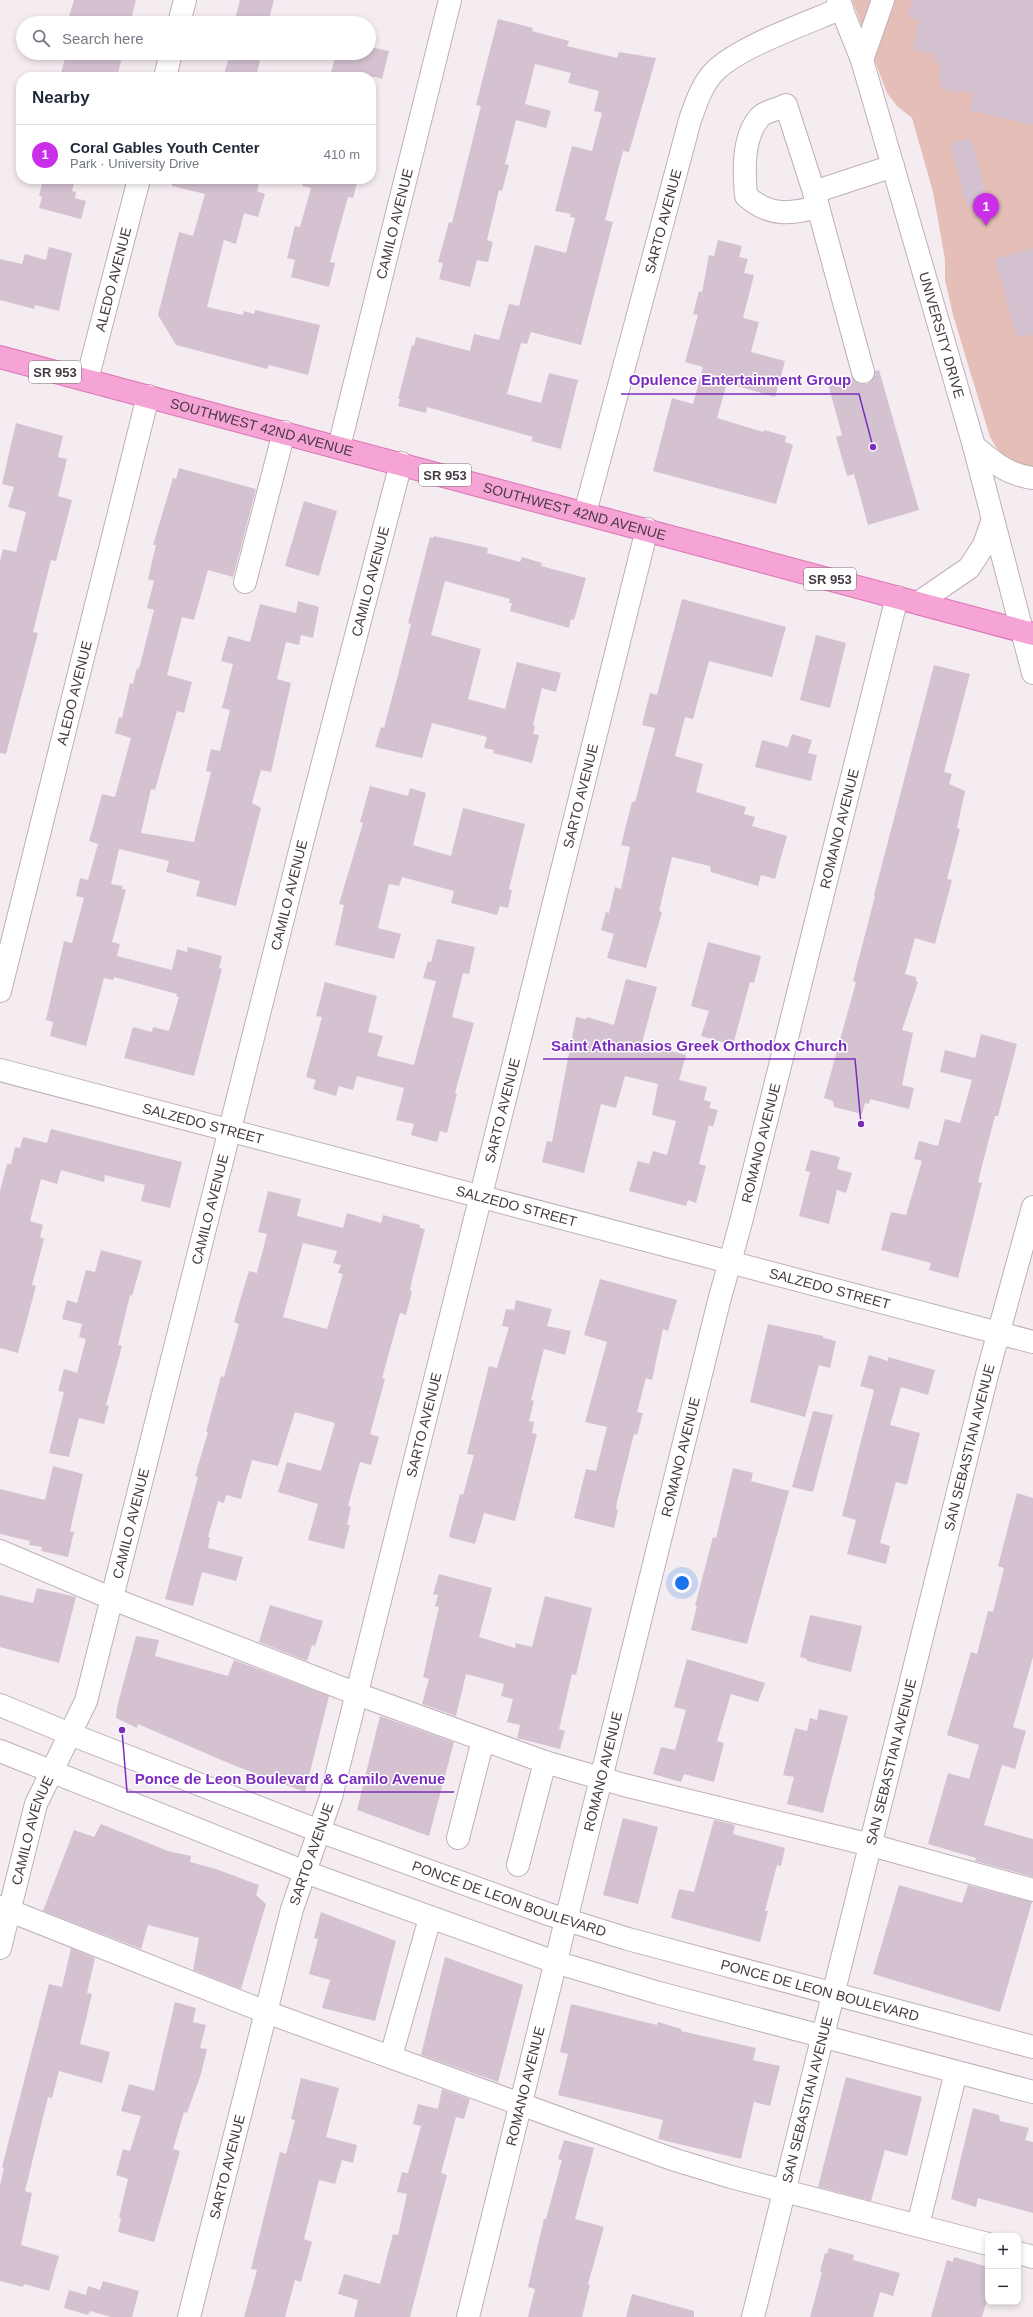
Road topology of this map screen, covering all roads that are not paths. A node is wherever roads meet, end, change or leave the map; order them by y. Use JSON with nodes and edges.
{"nodes":[{"id":1,"x":185,"y":0,"type":"edge"},
{"id":2,"x":450,"y":0,"type":"edge"},
{"id":3,"x":883,"y":0,"type":"edge"},
{"id":4,"x":840,"y":4,"type":"edge"},
{"id":5,"x":181,"y":16,"type":"edge"},
{"id":6,"x":169,"y":60,"type":"edge"},
{"id":7,"x":862,"y":60,"type":"junction"},
{"id":8,"x":166,"y":72,"type":"edge"},
{"id":9,"x":893,"y":166,"type":"junction"},
{"id":10,"x":138,"y":184,"type":"edge"},
{"id":11,"x":816,"y":199,"type":"junction"},
{"id":12,"x":0,"y":357,"type":"edge"},
{"id":13,"x":863,"y":372,"type":"dead end"},
{"id":14,"x":87,"y":380,"type":"junction"},
{"id":15,"x":148,"y":396,"type":"junction"},
{"id":16,"x":284,"y":432,"type":"junction"},
{"id":17,"x":974,"y":446,"type":"junction"},
{"id":18,"x":339,"y":447,"type":"junction"},
{"id":19,"x":401,"y":463,"type":"junction"},
{"id":20,"x":1033,"y":478,"type":"edge"},
{"id":21,"x":586,"y":513,"type":"junction"},
{"id":22,"x":993,"y":519,"type":"junction"},
{"id":23,"x":647,"y":529,"type":"junction"},
{"id":24,"x":245,"y":582,"type":"dead end"},
{"id":25,"x":897,"y":597,"type":"junction"},
{"id":26,"x":918,"y":603,"type":"junction"},
{"id":27,"x":1033,"y":610,"type":"edge"},
{"id":28,"x":1027,"y":632,"type":"edge"},
{"id":29,"x":1033,"y":673,"type":"edge"},
{"id":30,"x":0,"y":991,"type":"edge"},
{"id":31,"x":0,"y":1070,"type":"edge"},
{"id":32,"x":231,"y":1130,"type":"junction"},
{"id":33,"x":480,"y":1197,"type":"junction"},
{"id":34,"x":1033,"y":1207,"type":"edge"},
{"id":35,"x":730,"y":1264,"type":"junction"},
{"id":36,"x":999,"y":1333,"type":"junction"},
{"id":37,"x":1033,"y":1342,"type":"edge"},
{"id":38,"x":0,"y":1551,"type":"edge"},
{"id":39,"x":113,"y":1599,"type":"junction"},
{"id":40,"x":357,"y":1694,"type":"junction"},
{"id":41,"x":0,"y":1705,"type":"edge"},
{"id":42,"x":70,"y":1734,"type":"junction"},
{"id":43,"x":483,"y":1740,"type":"junction"},
{"id":44,"x":0,"y":1751,"type":"edge"},
{"id":45,"x":545,"y":1762,"type":"junction"},
{"id":46,"x":51,"y":1773,"type":"junction"},
{"id":47,"x":601,"y":1778,"type":"junction"},
{"id":48,"x":319,"y":1831,"type":"junction"},
{"id":49,"x":458,"y":1838,"type":"dead end"},
{"id":50,"x":871,"y":1845,"type":"junction"},
{"id":51,"x":518,"y":1865,"type":"dead end"},
{"id":52,"x":305,"y":1872,"type":"junction"},
{"id":53,"x":1033,"y":1890,"type":"edge"},
{"id":54,"x":5,"y":1909,"type":"edge"},
{"id":55,"x":430,"y":1918,"type":"junction"},
{"id":56,"x":566,"y":1919,"type":"junction"},
{"id":57,"x":0,"y":1948,"type":"edge"},
{"id":58,"x":555,"y":1962,"type":"junction"},
{"id":59,"x":833,"y":1994,"type":"junction"},
{"id":60,"x":266,"y":2012,"type":"junction"},
{"id":61,"x":823,"y":2036,"type":"junction"},
{"id":62,"x":1033,"y":2047,"type":"edge"},
{"id":63,"x":391,"y":2056,"type":"junction"},
{"id":64,"x":956,"y":2072,"type":"junction"},
{"id":65,"x":1033,"y":2092,"type":"edge"},
{"id":66,"x":520,"y":2103,"type":"junction"},
{"id":67,"x":785,"y":2191,"type":"junction"},
{"id":68,"x":918,"y":2225,"type":"junction"},
{"id":69,"x":985,"y":2243,"type":"edge"},
{"id":70,"x":1021,"y":2254,"type":"edge"},
{"id":71,"x":1033,"y":2257,"type":"edge"},
{"id":72,"x":189,"y":2317,"type":"edge"},
{"id":73,"x":468,"y":2317,"type":"edge"},
{"id":74,"x":753,"y":2317,"type":"edge"}],
"edges":[{"from":1,"to":5,"type":"street"},
{"from":2,"to":18,"type":"street","name":"CAMILO AVENUE"},
{"from":3,"to":7,"type":"street"},
{"from":4,"to":7,"type":"street","name":"UNIVERSITY DRIVE"},
{"from":4,"to":21,"type":"street","name":"SARTO AVENUE"},
{"from":6,"to":8,"type":"street"},
{"from":7,"to":9,"type":"street","name":"UNIVERSITY DRIVE"},
{"from":9,"to":11,"type":"street"},
{"from":9,"to":17,"type":"street","name":"UNIVERSITY DRIVE"},
{"from":10,"to":14,"type":"street","name":"ALEDO AVENUE"},
{"from":11,"to":11,"type":"street"},
{"from":11,"to":13,"type":"street"},
{"from":12,"to":14,"type":"main road","name":"SOUTHWEST 42ND AVENUE","number":"SR 953"},
{"from":14,"to":15,"type":"main road","name":"SOUTHWEST 42ND AVENUE","number":"SR 953"},
{"from":15,"to":16,"type":"main road","name":"SOUTHWEST 42ND AVENUE","number":"SR 953"},
{"from":15,"to":30,"type":"street","name":"ALEDO AVENUE"},
{"from":16,"to":18,"type":"main road","name":"SOUTHWEST 42ND AVENUE","number":"SR 953"},
{"from":16,"to":24,"type":"street"},
{"from":17,"to":20,"type":"street"},
{"from":17,"to":22,"type":"street","name":"UNIVERSITY DRIVE"},
{"from":18,"to":19,"type":"main road","name":"SOUTHWEST 42ND AVENUE","number":"SR 953"},
{"from":19,"to":21,"type":"main road","name":"SOUTHWEST 42ND AVENUE","number":"SR 953"},
{"from":19,"to":32,"type":"street","name":"CAMILO AVENUE"},
{"from":21,"to":23,"type":"main road","name":"SOUTHWEST 42ND AVENUE","number":"SR 953"},
{"from":22,"to":26,"type":"street"},
{"from":22,"to":28,"type":"street","name":"UNIVERSITY DRIVE"},
{"from":23,"to":25,"type":"main road","name":"SOUTHWEST 42ND AVENUE","number":"SR 953"},
{"from":23,"to":33,"type":"street","name":"SARTO AVENUE"},
{"from":25,"to":26,"type":"main road","name":"SOUTHWEST 42ND AVENUE","number":"SR 953"},
{"from":25,"to":35,"type":"street","name":"ROMANO AVENUE"},
{"from":26,"to":28,"type":"main road","name":"SOUTHWEST 42ND AVENUE","number":"SR 953"},
{"from":27,"to":28,"type":"street"},
{"from":28,"to":29,"type":"street","name":"UNIVERSITY DRIVE"},
{"from":31,"to":32,"type":"street","name":"SALZEDO STREET"},
{"from":32,"to":33,"type":"street","name":"SALZEDO STREET"},
{"from":32,"to":39,"type":"street","name":"CAMILO AVENUE"},
{"from":33,"to":35,"type":"street","name":"SALZEDO STREET"},
{"from":33,"to":40,"type":"street","name":"SARTO AVENUE"},
{"from":34,"to":36,"type":"street","name":"SAN SEBASTIAN AVENUE"},
{"from":35,"to":36,"type":"street","name":"SALZEDO STREET"},
{"from":35,"to":47,"type":"street","name":"ROMANO AVENUE"},
{"from":36,"to":37,"type":"street","name":"SALZEDO STREET"},
{"from":36,"to":50,"type":"street","name":"SAN SEBASTIAN AVENUE"},
{"from":38,"to":39,"type":"street"},
{"from":39,"to":40,"type":"street"},
{"from":39,"to":42,"type":"street","name":"CAMILO AVENUE"},
{"from":40,"to":43,"type":"street"},
{"from":40,"to":48,"type":"street","name":"SARTO AVENUE"},
{"from":41,"to":42,"type":"street","name":"PONCE DE LEON BOULEVARD"},
{"from":42,"to":46,"type":"street","name":"CAMILO AVENUE"},
{"from":42,"to":48,"type":"street","name":"PONCE DE LEON BOULEVARD"},
{"from":43,"to":45,"type":"street"},
{"from":43,"to":49,"type":"street"},
{"from":44,"to":46,"type":"street"},
{"from":45,"to":47,"type":"street"},
{"from":45,"to":51,"type":"street"},
{"from":46,"to":52,"type":"street"},
{"from":46,"to":54,"type":"street","name":"CAMILO AVENUE"},
{"from":47,"to":50,"type":"street"},
{"from":47,"to":56,"type":"street","name":"ROMANO AVENUE"},
{"from":48,"to":52,"type":"street","name":"SARTO AVENUE"},
{"from":48,"to":56,"type":"street","name":"PONCE DE LEON BOULEVARD"},
{"from":50,"to":53,"type":"street"},
{"from":50,"to":59,"type":"street","name":"SAN SEBASTIAN AVENUE"},
{"from":52,"to":55,"type":"street"},
{"from":52,"to":60,"type":"street","name":"SARTO AVENUE"},
{"from":54,"to":57,"type":"street","name":"CAMILO AVENUE"},
{"from":54,"to":60,"type":"street"},
{"from":55,"to":58,"type":"street"},
{"from":55,"to":63,"type":"street"},
{"from":56,"to":58,"type":"street","name":"ROMANO AVENUE"},
{"from":56,"to":59,"type":"street","name":"PONCE DE LEON BOULEVARD"},
{"from":58,"to":61,"type":"street"},
{"from":58,"to":66,"type":"street","name":"ROMANO AVENUE"},
{"from":59,"to":61,"type":"street","name":"SAN SEBASTIAN AVENUE"},
{"from":59,"to":62,"type":"street","name":"PONCE DE LEON BOULEVARD"},
{"from":60,"to":63,"type":"street"},
{"from":60,"to":72,"type":"street","name":"SARTO AVENUE"},
{"from":61,"to":64,"type":"street"},
{"from":61,"to":67,"type":"street","name":"SAN SEBASTIAN AVENUE"},
{"from":63,"to":66,"type":"street"},
{"from":64,"to":65,"type":"street"},
{"from":64,"to":68,"type":"street"},
{"from":66,"to":67,"type":"street"},
{"from":66,"to":73,"type":"street","name":"ROMANO AVENUE"},
{"from":67,"to":68,"type":"street"},
{"from":67,"to":74,"type":"street","name":"SAN SEBASTIAN AVENUE"},
{"from":68,"to":69,"type":"street"},
{"from":70,"to":71,"type":"street"}]}
